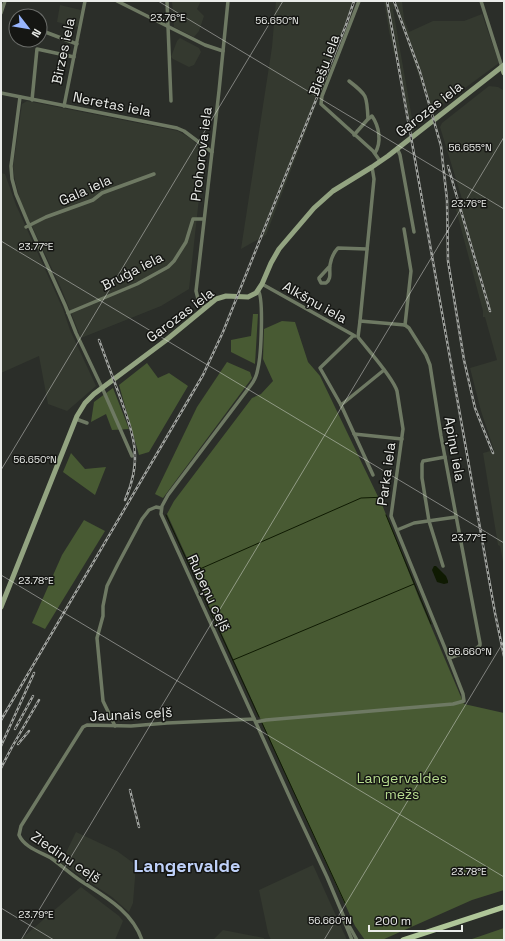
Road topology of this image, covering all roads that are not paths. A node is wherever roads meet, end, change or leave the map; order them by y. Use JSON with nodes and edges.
{"nodes":[{"id":1,"x":5,"y":1,"type":"edge"},
{"id":2,"x":85,"y":1,"type":"edge"},
{"id":3,"x":117,"y":1,"type":"edge"},
{"id":4,"x":167,"y":1,"type":"edge"},
{"id":5,"x":228,"y":1,"type":"edge"},
{"id":6,"x":359,"y":1,"type":"edge"},
{"id":7,"x":481,"y":1,"type":"edge"},
{"id":8,"x":1,"y":13,"type":"edge"},
{"id":9,"x":168,"y":27,"type":"junction"},
{"id":10,"x":48,"y":33,"type":"edge"},
{"id":11,"x":77,"y":44,"type":"junction"},
{"id":12,"x":223,"y":51,"type":"junction"},
{"id":13,"x":74,"y":57,"type":"junction"},
{"id":14,"x":503,"y":66,"type":"edge"},
{"id":15,"x":504,"y":73,"type":"edge"},
{"id":16,"x":349,"y":80,"type":"dead end"},
{"id":17,"x":1,"y":93,"type":"edge"},
{"id":18,"x":20,"y":97,"type":"junction"},
{"id":19,"x":32,"y":100,"type":"junction"},
{"id":20,"x":171,"y":101,"type":"dead end"},
{"id":21,"x":64,"y":106,"type":"junction"},
{"id":22,"x":368,"y":119,"type":"junction"},
{"id":23,"x":354,"y":135,"type":"junction"},
{"id":24,"x":397,"y":148,"type":"junction"},
{"id":25,"x":212,"y":152,"type":"junction"},
{"id":26,"x":375,"y":153,"type":"junction"},
{"id":27,"x":380,"y":161,"type":"junction"},
{"id":28,"x":372,"y":167,"type":"junction"},
{"id":29,"x":154,"y":174,"type":"dead end"},
{"id":30,"x":204,"y":219,"type":"junction"},
{"id":31,"x":27,"y":226,"type":"junction"},
{"id":32,"x":404,"y":229,"type":"dead end"},
{"id":33,"x":414,"y":232,"type":"dead end"},
{"id":34,"x":367,"y":249,"type":"junction"},
{"id":35,"x":330,"y":266,"type":"junction"},
{"id":36,"x":262,"y":284,"type":"junction"},
{"id":37,"x":258,"y":290,"type":"junction"},
{"id":38,"x":204,"y":308,"type":"junction"},
{"id":39,"x":68,"y":314,"type":"junction"},
{"id":40,"x":360,"y":321,"type":"junction"},
{"id":41,"x":405,"y":325,"type":"junction"},
{"id":42,"x":353,"y":336,"type":"junction"},
{"id":43,"x":358,"y":337,"type":"junction"},
{"id":44,"x":384,"y":370,"type":"junction"},
{"id":45,"x":102,"y":388,"type":"junction"},
{"id":46,"x":341,"y":405,"type":"junction"},
{"id":47,"x":76,"y":419,"type":"junction"},
{"id":48,"x":87,"y":423,"type":"dead end"},
{"id":49,"x":354,"y":434,"type":"junction"},
{"id":50,"x":402,"y":439,"type":"junction"},
{"id":51,"x":132,"y":456,"type":"dead end"},
{"id":52,"x":445,"y":457,"type":"junction"},
{"id":53,"x":373,"y":475,"type":"dead end"},
{"id":54,"x":161,"y":508,"type":"junction"},
{"id":55,"x":456,"y":517,"type":"junction"},
{"id":56,"x":429,"y":521,"type":"junction"},
{"id":57,"x":396,"y":530,"type":"junction"},
{"id":58,"x":443,"y":566,"type":"dead end"},
{"id":59,"x":1,"y":607,"type":"edge"},
{"id":60,"x":449,"y":658,"type":"junction"},
{"id":61,"x":464,"y":701,"type":"joint"},
{"id":62,"x":255,"y":720,"type":"junction"},
{"id":63,"x":115,"y":726,"type":"junction"},
{"id":64,"x":19,"y":831,"type":"joint"},
{"id":65,"x":504,"y":907,"type":"edge"},
{"id":66,"x":343,"y":915,"type":"junction"},
{"id":67,"x":408,"y":939,"type":"edge"},
{"id":68,"x":142,"y":940,"type":"edge"},
{"id":69,"x":352,"y":940,"type":"edge"},
{"id":70,"x":356,"y":940,"type":"edge"},
{"id":71,"x":403,"y":940,"type":"edge"}],
"edges":[{"from":1,"to":8,"type":"street"},
{"from":2,"to":11,"type":"street","name":"Birzes iela"},
{"from":3,"to":9,"type":"street"},
{"from":4,"to":9,"type":"street"},
{"from":5,"to":12,"type":"street","name":"Prohorova iela"},
{"from":6,"to":23,"type":"street","name":"Biešu iela"},
{"from":7,"to":14,"type":"street"},
{"from":9,"to":12,"type":"street"},
{"from":9,"to":20,"type":"street"},
{"from":10,"to":11,"type":"street"},
{"from":11,"to":13,"type":"street","name":"Birzes iela"},
{"from":12,"to":25,"type":"street","name":"Prohorova iela"},
{"from":13,"to":19,"type":"street"},
{"from":13,"to":21,"type":"street","name":"Birzes iela"},
{"from":14,"to":15,"type":"main road"},
{"from":14,"to":24,"type":"main road","name":"Garozas iela"},
{"from":16,"to":22,"type":"street"},
{"from":17,"to":18,"type":"street","name":"Neretas iela"},
{"from":18,"to":19,"type":"street","name":"Neretas iela"},
{"from":18,"to":31,"type":"street"},
{"from":19,"to":21,"type":"street","name":"Neretas iela"},
{"from":21,"to":25,"type":"street","name":"Neretas iela"},
{"from":22,"to":23,"type":"street"},
{"from":22,"to":26,"type":"street"},
{"from":23,"to":26,"type":"street","name":"Biešu iela"},
{"from":24,"to":27,"type":"main road","name":"Garozas iela"},
{"from":24,"to":33,"type":"street"},
{"from":25,"to":30,"type":"street","name":"Prohorova iela"},
{"from":26,"to":27,"type":"street","name":"Biešu iela"},
{"from":27,"to":28,"type":"main road","name":"Garozas iela"},
{"from":28,"to":34,"type":"street"},
{"from":28,"to":36,"type":"main road","name":"Garozas iela"},
{"from":29,"to":31,"type":"street","name":"Gala iela"},
{"from":30,"to":38,"type":"street","name":"Prohorova iela"},
{"from":30,"to":39,"type":"street","name":"Bruģa iela"},
{"from":31,"to":39,"type":"street"},
{"from":32,"to":41,"type":"street"},
{"from":34,"to":35,"type":"street"},
{"from":34,"to":40,"type":"street"},
{"from":35,"to":35,"type":"street"},
{"from":36,"to":37,"type":"main road","name":"Garozas iela"},
{"from":36,"to":42,"type":"street","name":"Alkšņu iela"},
{"from":37,"to":38,"type":"main road","name":"Garozas iela"},
{"from":37,"to":54,"type":"street"},
{"from":38,"to":45,"type":"main road","name":"Garozas iela"},
{"from":39,"to":45,"type":"street"},
{"from":40,"to":41,"type":"street"},
{"from":40,"to":43,"type":"street"},
{"from":41,"to":52,"type":"street","name":"Apiņu iela"},
{"from":42,"to":43,"type":"street","name":"Alkšņu iela"},
{"from":42,"to":46,"type":"street"},
{"from":43,"to":44,"type":"street","name":"Parka iela"},
{"from":44,"to":46,"type":"street"},
{"from":44,"to":50,"type":"street","name":"Parka iela"},
{"from":45,"to":47,"type":"main road","name":"Garozas iela"},
{"from":45,"to":51,"type":"street"},
{"from":46,"to":49,"type":"street"},
{"from":47,"to":48,"type":"street"},
{"from":47,"to":59,"type":"main road","name":"Garozas iela"},
{"from":49,"to":50,"type":"street"},
{"from":49,"to":53,"type":"street"},
{"from":50,"to":57,"type":"street","name":"Parka iela"},
{"from":52,"to":55,"type":"street","name":"Apiņu iela"},
{"from":52,"to":56,"type":"street"},
{"from":54,"to":62,"type":"street","name":"Rubeņu ceļš"},
{"from":54,"to":63,"type":"street"},
{"from":55,"to":56,"type":"street"},
{"from":55,"to":60,"type":"street","name":"Apiņu iela"},
{"from":56,"to":57,"type":"street"},
{"from":56,"to":58,"type":"street"},
{"from":57,"to":60,"type":"street","name":"Parka iela"},
{"from":60,"to":61,"type":"street","name":"Parka iela"},
{"from":61,"to":62,"type":"street","name":"Jaunais ceļš"},
{"from":62,"to":63,"type":"street","name":"Jaunais ceļš"},
{"from":62,"to":66,"type":"street","name":"Rubeņu ceļš"},
{"from":63,"to":64,"type":"street","name":"Jaunais ceļš"},
{"from":64,"to":68,"type":"street","name":"Ziediņu ceļš"},
{"from":65,"to":67,"type":"main road"},
{"from":66,"to":69,"type":"street","name":"Rubeņu ceļš"},
{"from":66,"to":70,"type":"street","name":"Rubeņu ceļš"},
{"from":67,"to":71,"type":"main road"}]}
